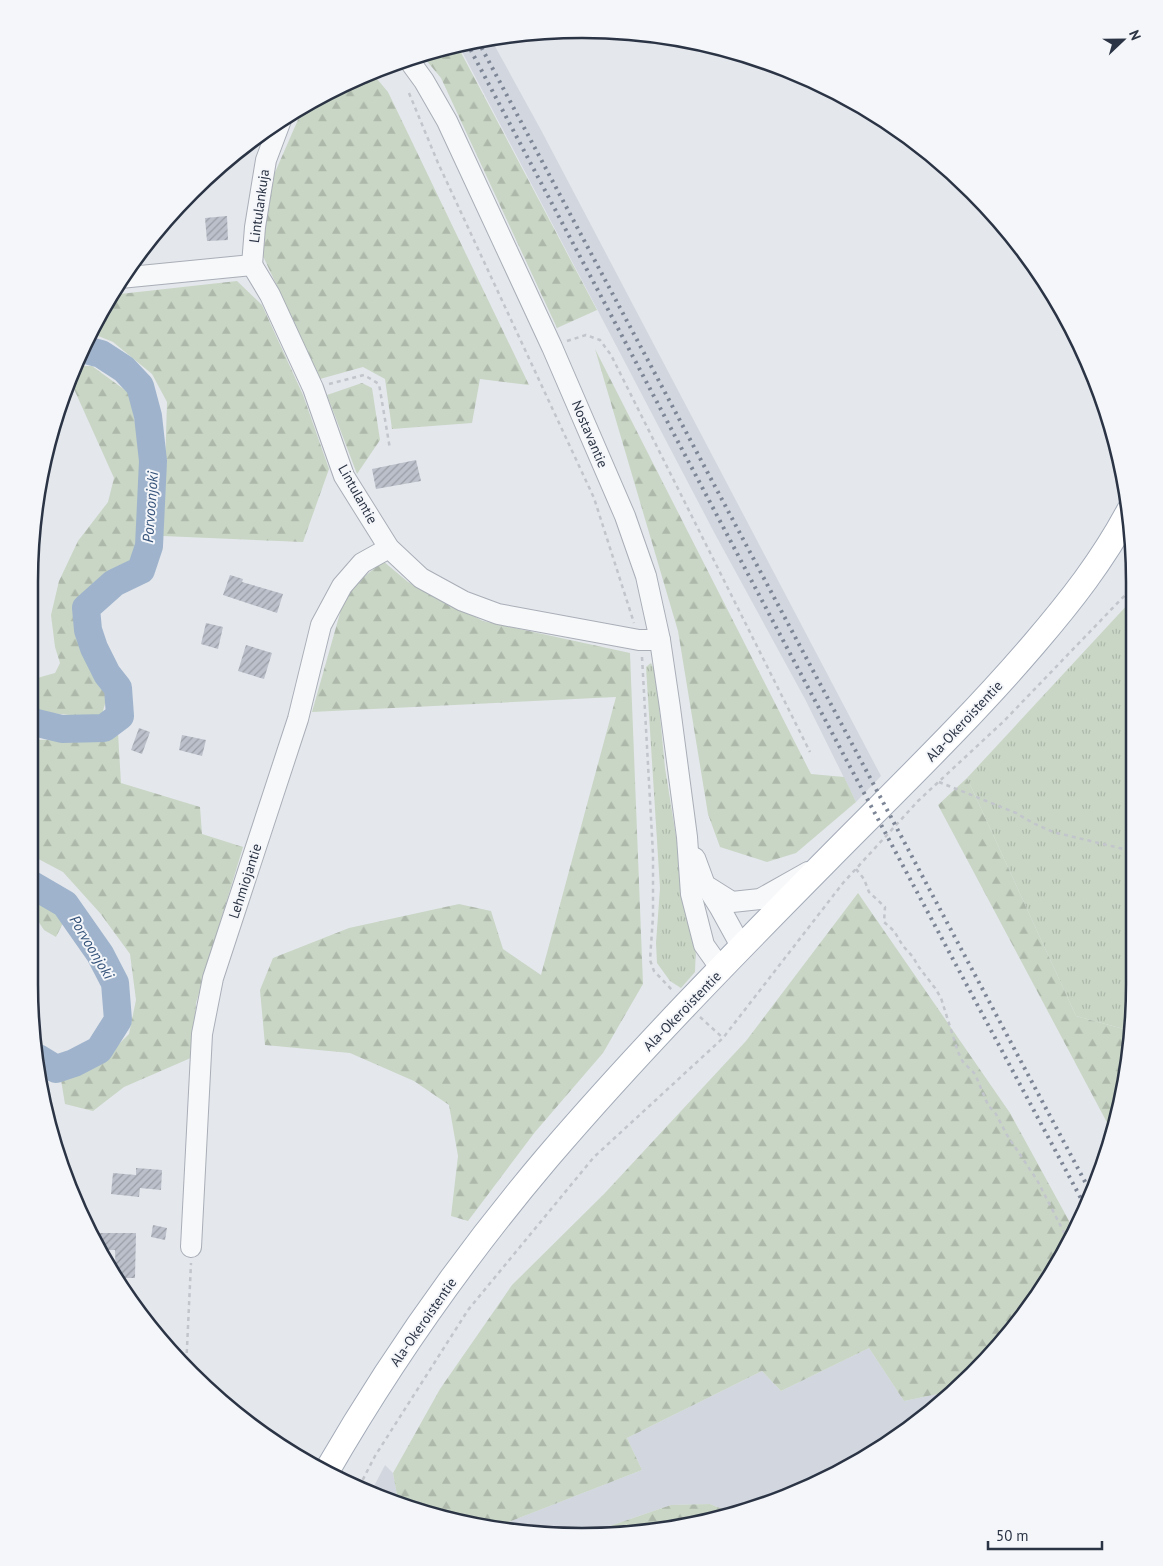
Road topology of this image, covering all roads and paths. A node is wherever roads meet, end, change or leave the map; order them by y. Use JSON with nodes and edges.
{"nodes":[{"id":1,"x":412,"y":64,"type":"edge"},
{"id":2,"x":407,"y":88,"type":"dead end"},
{"id":3,"x":277,"y":130,"type":"edge"},
{"id":4,"x":252,"y":265,"type":"junction"},
{"id":5,"x":130,"y":277,"type":"edge"},
{"id":6,"x":552,"y":347,"type":"junction"},
{"id":7,"x":313,"y":388,"type":"junction"},
{"id":8,"x":390,"y":449,"type":"dead end"},
{"id":9,"x":1122,"y":524,"type":"edge"},
{"id":10,"x":389,"y":548,"type":"junction"},
{"id":11,"x":1124,"y":548,"type":"edge"},
{"id":12,"x":1083,"y":586,"type":"junction"},
{"id":13,"x":1125,"y":595,"type":"edge"},
{"id":14,"x":639,"y":640,"type":"junction"},
{"id":15,"x":660,"y":640,"type":"junction"},
{"id":16,"x":810,"y":752,"type":"dead end"},
{"id":17,"x":938,"y":782,"type":"junction"},
{"id":18,"x":687,"y":837,"type":"junction"},
{"id":19,"x":1125,"y":849,"type":"edge"},
{"id":20,"x":829,"y":858,"type":"junction"},
{"id":21,"x":856,"y":869,"type":"junction"},
{"id":22,"x":705,"y":885,"type":"junction"},
{"id":23,"x":742,"y":948,"type":"junction"},
{"id":24,"x":721,"y":970,"type":"junction"},
{"id":25,"x":676,"y":993,"type":"dead end"},
{"id":26,"x":700,"y":1017,"type":"dead end"},
{"id":27,"x":723,"y":1038,"type":"junction"},
{"id":28,"x":1065,"y":1234,"type":"edge"},
{"id":29,"x":191,"y":1247,"type":"joint"},
{"id":30,"x":186,"y":1358,"type":"edge"},
{"id":31,"x":330,"y":1466,"type":"edge"},
{"id":32,"x":361,"y":1482,"type":"edge"}],
"edges":[{"from":1,"to":6,"type":"street","name":"Nostavantie"},
{"from":2,"to":14,"type":"path"},
{"from":3,"to":4,"type":"street","name":"Lintulankuja"},
{"from":4,"to":5,"type":"street"},
{"from":4,"to":7,"type":"street","name":"Lintulantie"},
{"from":6,"to":15,"type":"street","name":"Nostavantie"},
{"from":6,"to":16,"type":"path"},
{"from":7,"to":8,"type":"path"},
{"from":7,"to":10,"type":"street","name":"Lintulantie"},
{"from":9,"to":12,"type":"main road","name":"Ala-Okeroistentie"},
{"from":10,"to":14,"type":"street","name":"Lintulantie"},
{"from":10,"to":29,"type":"street","name":"Lehmiojantie"},
{"from":11,"to":12,"type":"main road","name":"Ala-Okeroistentie"},
{"from":12,"to":20,"type":"main road","name":"Ala-Okeroistentie"},
{"from":13,"to":17,"type":"path"},
{"from":14,"to":15,"type":"street","name":"Lintulantie"},
{"from":14,"to":25,"type":"path"},
{"from":15,"to":18,"type":"street","name":"Nostavantie"},
{"from":17,"to":19,"type":"path"},
{"from":17,"to":21,"type":"path"},
{"from":18,"to":22,"type":"street","name":"Nostavantie"},
{"from":18,"to":24,"type":"street","name":"Nostavantie"},
{"from":20,"to":22,"type":"street"},
{"from":20,"to":23,"type":"main road","name":"Ala-Okeroistentie"},
{"from":21,"to":27,"type":"path"},
{"from":21,"to":28,"type":"path"},
{"from":22,"to":23,"type":"street","name":"Nostavantie"},
{"from":23,"to":24,"type":"main road","name":"Ala-Okeroistentie"},
{"from":24,"to":31,"type":"main road","name":"Ala-Okeroistentie"},
{"from":26,"to":27,"type":"path"},
{"from":27,"to":32,"type":"path"},
{"from":29,"to":30,"type":"path"}]}
